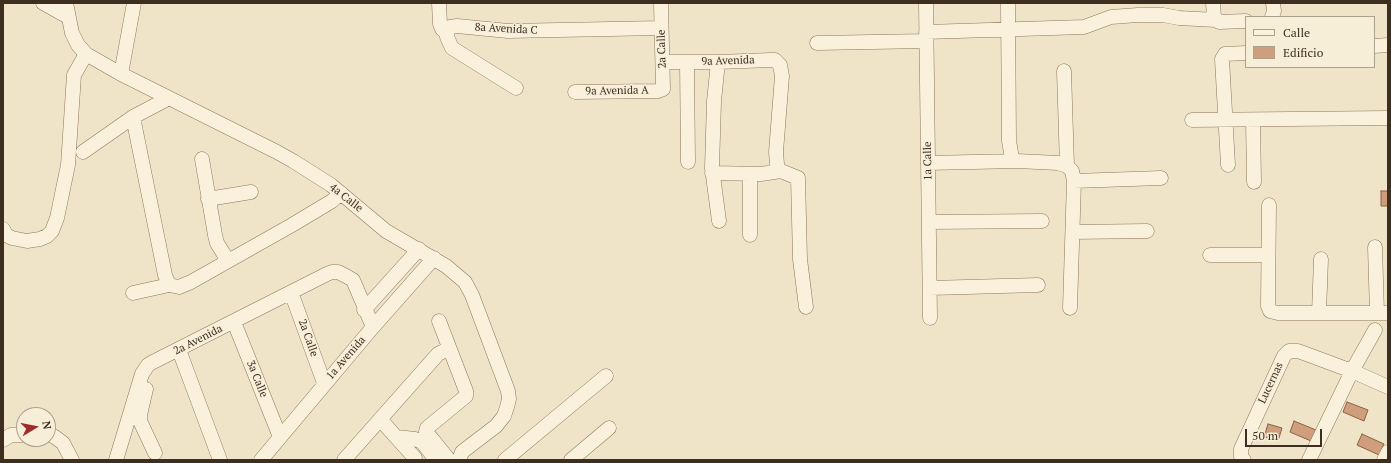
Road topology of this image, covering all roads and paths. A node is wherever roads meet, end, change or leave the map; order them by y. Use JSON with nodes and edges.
{"nodes":[{"id":1,"x":43,"y":3,"type":"edge"},
{"id":2,"x":66,"y":3,"type":"edge"},
{"id":3,"x":134,"y":3,"type":"edge"},
{"id":4,"x":439,"y":3,"type":"edge"},
{"id":5,"x":661,"y":3,"type":"edge"},
{"id":6,"x":926,"y":3,"type":"edge"},
{"id":7,"x":1008,"y":3,"type":"edge"},
{"id":8,"x":1213,"y":3,"type":"edge"},
{"id":9,"x":1274,"y":3,"type":"edge"},
{"id":10,"x":1272,"y":16,"type":"edge"},
{"id":11,"x":68,"y":17,"type":"junction"},
{"id":12,"x":1216,"y":20,"type":"junction"},
{"id":13,"x":1245,"y":21,"type":"edge"},
{"id":14,"x":661,"y":28,"type":"junction"},
{"id":15,"x":1008,"y":30,"type":"junction"},
{"id":16,"x":447,"y":33,"type":"junction"},
{"id":17,"x":926,"y":36,"type":"junction"},
{"id":18,"x":817,"y":43,"type":"dead end"},
{"id":19,"x":1388,"y":45,"type":"edge"},
{"id":20,"x":1375,"y":46,"type":"edge"},
{"id":21,"x":1245,"y":53,"type":"edge"},
{"id":22,"x":86,"y":54,"type":"junction"},
{"id":23,"x":663,"y":62,"type":"junction"},
{"id":24,"x":688,"y":62,"type":"junction"},
{"id":25,"x":718,"y":62,"type":"junction"},
{"id":26,"x":1064,"y":71,"type":"dead end"},
{"id":27,"x":121,"y":74,"type":"junction"},
{"id":28,"x":516,"y":88,"type":"dead end"},
{"id":29,"x":658,"y":91,"type":"joint"},
{"id":30,"x":575,"y":92,"type":"dead end"},
{"id":31,"x":169,"y":98,"type":"junction"},
{"id":32,"x":133,"y":117,"type":"junction"},
{"id":33,"x":1388,"y":118,"type":"edge"},
{"id":34,"x":1192,"y":120,"type":"dead end"},
{"id":35,"x":1226,"y":120,"type":"junction"},
{"id":36,"x":1253,"y":120,"type":"junction"},
{"id":37,"x":83,"y":152,"type":"dead end"},
{"id":38,"x":202,"y":159,"type":"dead end"},
{"id":39,"x":1017,"y":161,"type":"junction"},
{"id":40,"x":688,"y":162,"type":"dead end"},
{"id":41,"x":928,"y":163,"type":"junction"},
{"id":42,"x":1228,"y":165,"type":"dead end"},
{"id":43,"x":1067,"y":166,"type":"junction"},
{"id":44,"x":781,"y":171,"type":"junction"},
{"id":45,"x":712,"y":173,"type":"junction"},
{"id":46,"x":750,"y":174,"type":"junction"},
{"id":47,"x":1161,"y":178,"type":"dead end"},
{"id":48,"x":1074,"y":181,"type":"junction"},
{"id":49,"x":1254,"y":182,"type":"dead end"},
{"id":50,"x":251,"y":192,"type":"dead end"},
{"id":51,"x":341,"y":193,"type":"junction"},
{"id":52,"x":208,"y":199,"type":"junction"},
{"id":53,"x":1269,"y":205,"type":"dead end"},
{"id":54,"x":719,"y":221,"type":"dead end"},
{"id":55,"x":1042,"y":221,"type":"dead end"},
{"id":56,"x":929,"y":222,"type":"junction"},
{"id":57,"x":3,"y":229,"type":"edge"},
{"id":58,"x":1147,"y":231,"type":"dead end"},
{"id":59,"x":1073,"y":232,"type":"junction"},
{"id":60,"x":750,"y":235,"type":"dead end"},
{"id":61,"x":1375,"y":247,"type":"dead end"},
{"id":62,"x":419,"y":249,"type":"junction"},
{"id":63,"x":1268,"y":254,"type":"junction"},
{"id":64,"x":1210,"y":255,"type":"dead end"},
{"id":65,"x":434,"y":258,"type":"junction"},
{"id":66,"x":1322,"y":259,"type":"dead end"},
{"id":67,"x":228,"y":260,"type":"junction"},
{"id":68,"x":169,"y":285,"type":"junction"},
{"id":69,"x":1038,"y":286,"type":"dead end"},
{"id":70,"x":930,"y":288,"type":"junction"},
{"id":71,"x":291,"y":292,"type":"junction"},
{"id":72,"x":133,"y":293,"type":"dead end"},
{"id":73,"x":806,"y":307,"type":"dead end"},
{"id":74,"x":1070,"y":308,"type":"dead end"},
{"id":75,"x":364,"y":310,"type":"junction"},
{"id":76,"x":1319,"y":313,"type":"junction"},
{"id":77,"x":1382,"y":313,"type":"edge"},
{"id":78,"x":930,"y":318,"type":"dead end"},
{"id":79,"x":439,"y":321,"type":"dead end"},
{"id":80,"x":234,"y":322,"type":"junction"},
{"id":81,"x":373,"y":327,"type":"junction"},
{"id":82,"x":1375,"y":330,"type":"dead end"},
{"id":83,"x":179,"y":350,"type":"junction"},
{"id":84,"x":450,"y":350,"type":"junction"},
{"id":85,"x":152,"y":363,"type":"junction"},
{"id":86,"x":1352,"y":371,"type":"junction"},
{"id":87,"x":606,"y":376,"type":"dead end"},
{"id":88,"x":324,"y":384,"type":"junction"},
{"id":89,"x":1388,"y":388,"type":"edge"},
{"id":90,"x":380,"y":419,"type":"junction"},
{"id":91,"x":609,"y":428,"type":"dead end"},
{"id":92,"x":16,"y":435,"type":"edge"},
{"id":93,"x":280,"y":437,"type":"junction"},
{"id":94,"x":396,"y":437,"type":"junction"},
{"id":95,"x":56,"y":438,"type":"edge"},
{"id":96,"x":3,"y":440,"type":"edge"},
{"id":97,"x":428,"y":442,"type":"junction"},
{"id":98,"x":1388,"y":452,"type":"edge"},
{"id":99,"x":155,"y":453,"type":"dead end"},
{"id":100,"x":415,"y":458,"type":"dead end"},
{"id":101,"x":72,"y":460,"type":"edge"},
{"id":102,"x":116,"y":460,"type":"edge"},
{"id":103,"x":220,"y":460,"type":"edge"},
{"id":104,"x":261,"y":460,"type":"edge"},
{"id":105,"x":344,"y":460,"type":"edge"},
{"id":106,"x":436,"y":460,"type":"edge"},
{"id":107,"x":449,"y":460,"type":"edge"},
{"id":108,"x":459,"y":460,"type":"edge"},
{"id":109,"x":505,"y":460,"type":"edge"},
{"id":110,"x":572,"y":460,"type":"edge"},
{"id":111,"x":1244,"y":460,"type":"edge"},
{"id":112,"x":1309,"y":460,"type":"edge"},
{"id":113,"x":1384,"y":460,"type":"edge"}],
"edges":[{"from":1,"to":11,"type":"street"},
{"from":2,"to":11,"type":"street","name":"4a Calle"},
{"from":3,"to":27,"type":"street"},
{"from":4,"to":16,"type":"street"},
{"from":5,"to":14,"type":"street","name":"2a Calle"},
{"from":6,"to":17,"type":"street","name":"1a Calle"},
{"from":7,"to":15,"type":"street"},
{"from":8,"to":12,"type":"street"},
{"from":9,"to":10,"type":"street"},
{"from":11,"to":22,"type":"street","name":"4a Calle"},
{"from":12,"to":13,"type":"street"},
{"from":12,"to":15,"type":"street"},
{"from":14,"to":16,"type":"street","name":"8a Avenida C"},
{"from":14,"to":23,"type":"street","name":"2a Calle"},
{"from":15,"to":17,"type":"street"},
{"from":15,"to":39,"type":"street"},
{"from":16,"to":28,"type":"street"},
{"from":17,"to":18,"type":"street"},
{"from":17,"to":41,"type":"street","name":"1a Calle"},
{"from":19,"to":20,"type":"street"},
{"from":21,"to":35,"type":"street"},
{"from":22,"to":27,"type":"street","name":"4a Calle"},
{"from":22,"to":57,"type":"street"},
{"from":23,"to":24,"type":"street","name":"9a Avenida"},
{"from":23,"to":29,"type":"street","name":"2a Calle"},
{"from":24,"to":25,"type":"street","name":"9a Avenida"},
{"from":24,"to":40,"type":"street"},
{"from":25,"to":44,"type":"street","name":"9a Avenida"},
{"from":25,"to":45,"type":"street"},
{"from":26,"to":43,"type":"street"},
{"from":27,"to":31,"type":"street","name":"4a Calle"},
{"from":29,"to":30,"type":"street","name":"9a Avenida A"},
{"from":31,"to":32,"type":"street"},
{"from":31,"to":51,"type":"street","name":"4a Calle"},
{"from":32,"to":37,"type":"street"},
{"from":32,"to":68,"type":"street"},
{"from":33,"to":36,"type":"street"},
{"from":34,"to":35,"type":"street"},
{"from":35,"to":36,"type":"street"},
{"from":35,"to":42,"type":"street"},
{"from":36,"to":49,"type":"street"},
{"from":38,"to":52,"type":"street"},
{"from":39,"to":41,"type":"street"},
{"from":39,"to":43,"type":"street"},
{"from":41,"to":56,"type":"street","name":"1a Calle"},
{"from":43,"to":48,"type":"street"},
{"from":44,"to":46,"type":"street"},
{"from":44,"to":73,"type":"street"},
{"from":45,"to":46,"type":"street"},
{"from":45,"to":54,"type":"street"},
{"from":46,"to":60,"type":"street"},
{"from":47,"to":48,"type":"street"},
{"from":48,"to":59,"type":"street"},
{"from":50,"to":52,"type":"street"},
{"from":51,"to":62,"type":"street","name":"4a Calle"},
{"from":51,"to":67,"type":"street"},
{"from":52,"to":67,"type":"street"},
{"from":53,"to":63,"type":"street"},
{"from":55,"to":56,"type":"street"},
{"from":56,"to":70,"type":"street","name":"1a Calle"},
{"from":58,"to":59,"type":"street"},
{"from":59,"to":74,"type":"street"},
{"from":61,"to":77,"type":"street"},
{"from":62,"to":65,"type":"street","name":"4a Calle"},
{"from":62,"to":75,"type":"street"},
{"from":63,"to":64,"type":"street"},
{"from":63,"to":76,"type":"street"},
{"from":65,"to":81,"type":"street","name":"1a Avenida"},
{"from":65,"to":108,"type":"street","name":"4a Calle"},
{"from":66,"to":76,"type":"street"},
{"from":67,"to":68,"type":"street"},
{"from":68,"to":72,"type":"street"},
{"from":69,"to":70,"type":"street"},
{"from":70,"to":78,"type":"street","name":"1a Calle"},
{"from":71,"to":75,"type":"street","name":"2a Avenida"},
{"from":71,"to":80,"type":"street","name":"2a Avenida"},
{"from":71,"to":88,"type":"street","name":"2a Calle"},
{"from":75,"to":81,"type":"street"},
{"from":76,"to":77,"type":"street"},
{"from":79,"to":84,"type":"street"},
{"from":80,"to":83,"type":"street","name":"2a Avenida"},
{"from":80,"to":93,"type":"street","name":"3a Calle"},
{"from":81,"to":88,"type":"street","name":"1a Avenida"},
{"from":82,"to":86,"type":"street"},
{"from":83,"to":85,"type":"street","name":"2a Avenida"},
{"from":83,"to":103,"type":"street"},
{"from":84,"to":90,"type":"street"},
{"from":84,"to":97,"type":"street"},
{"from":85,"to":99,"type":"street"},
{"from":85,"to":102,"type":"street","name":"2a Avenida"},
{"from":86,"to":89,"type":"street"},
{"from":86,"to":111,"type":"street","name":"Lucernas"},
{"from":86,"to":112,"type":"street"},
{"from":87,"to":109,"type":"street"},
{"from":88,"to":93,"type":"street","name":"1a Avenida"},
{"from":90,"to":94,"type":"street"},
{"from":90,"to":105,"type":"street"},
{"from":91,"to":110,"type":"street"},
{"from":92,"to":96,"type":"street"},
{"from":93,"to":104,"type":"street","name":"1a Avenida"},
{"from":94,"to":97,"type":"street"},
{"from":94,"to":100,"type":"street"},
{"from":95,"to":101,"type":"street"},
{"from":97,"to":106,"type":"street"},
{"from":97,"to":107,"type":"street"},
{"from":98,"to":113,"type":"street"}]}
